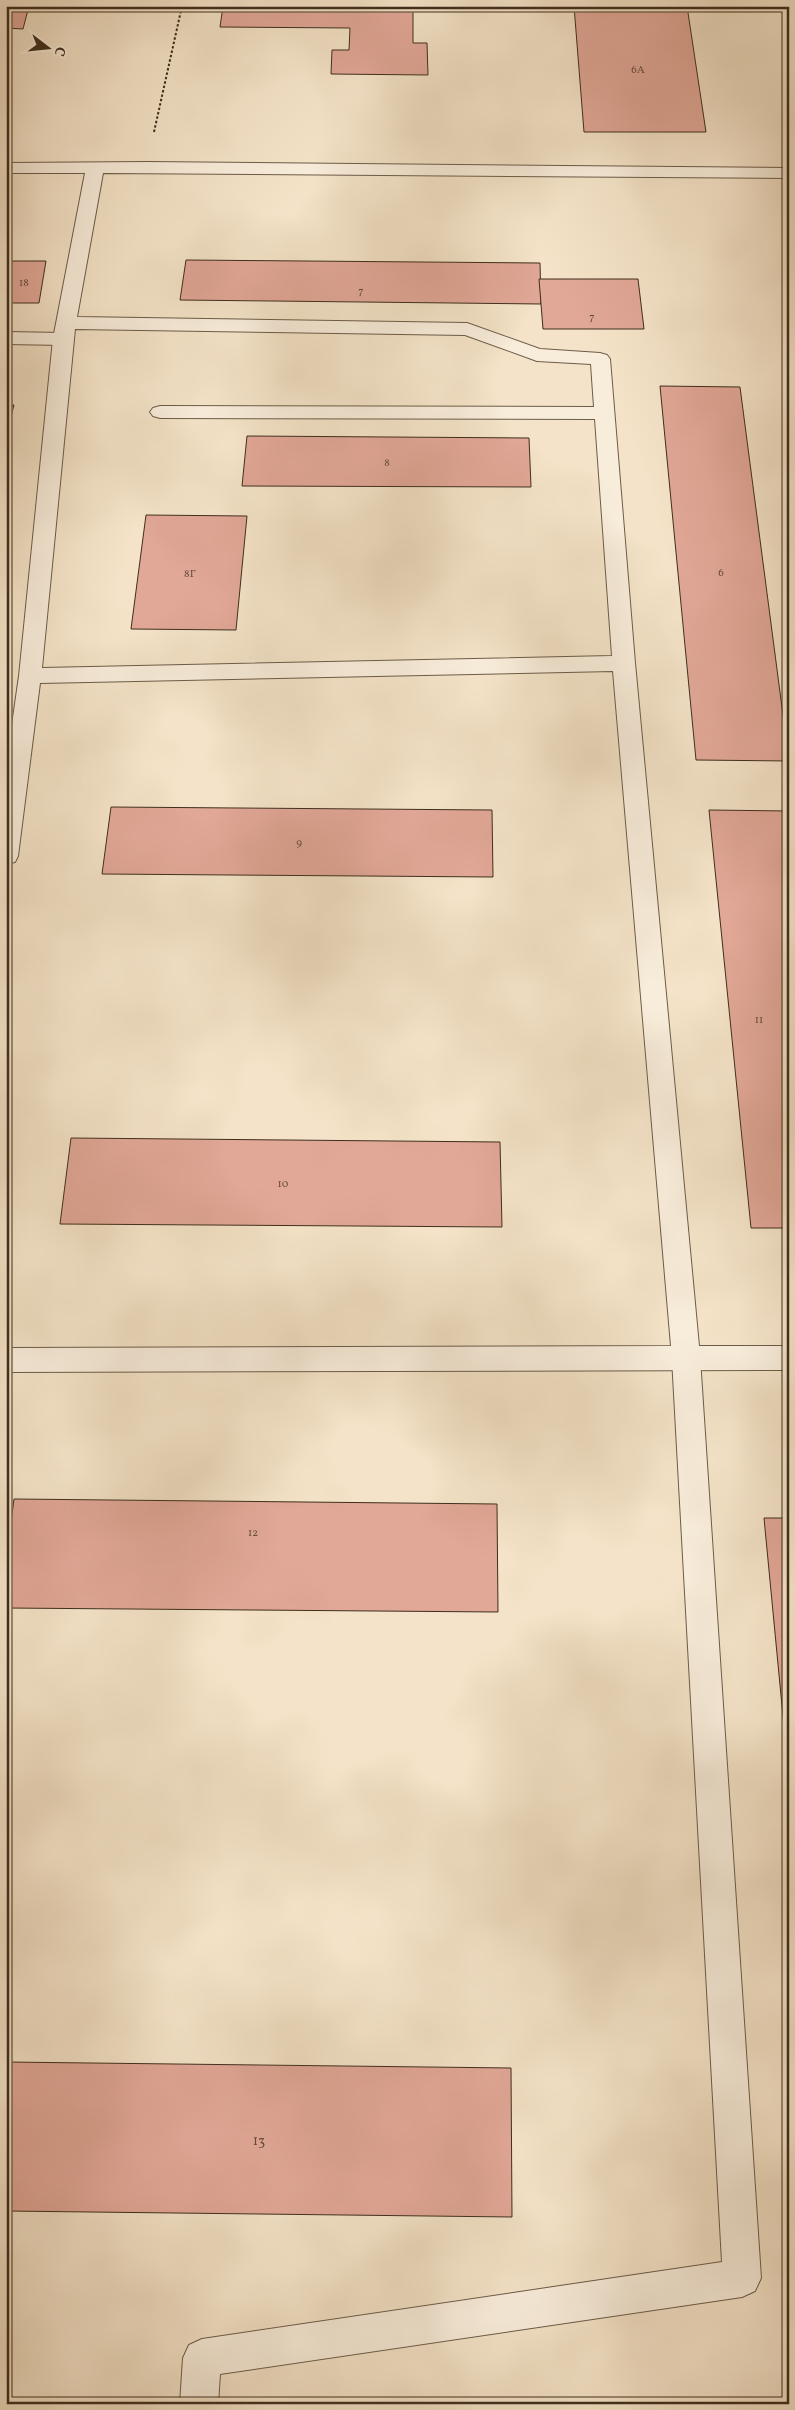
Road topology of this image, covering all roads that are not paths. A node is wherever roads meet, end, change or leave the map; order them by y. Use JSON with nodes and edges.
{"nodes":[{"id":1,"x":6,"y":168,"type":"edge"},
{"id":2,"x":95,"y":168,"type":"junction"},
{"id":3,"x":789,"y":172,"type":"edge"},
{"id":4,"x":65,"y":331,"type":"junction"},
{"id":5,"x":6,"y":338,"type":"edge"},
{"id":6,"x":160,"y":412,"type":"dead end"},
{"id":7,"x":604,"y":413,"type":"junction"},
{"id":8,"x":624,"y":662,"type":"junction"},
{"id":9,"x":30,"y":676,"type":"junction"},
{"id":10,"x":6,"y":856,"type":"edge"},
{"id":11,"x":686,"y":1358,"type":"junction"},
{"id":12,"x":789,"y":1358,"type":"edge"},
{"id":13,"x":6,"y":1360,"type":"edge"},
{"id":14,"x":199,"y":2404,"type":"edge"}],
"edges":[{"from":1,"to":2,"type":"street"},
{"from":2,"to":3,"type":"street"},
{"from":2,"to":4,"type":"street"},
{"from":4,"to":5,"type":"street"},
{"from":4,"to":7,"type":"street"},
{"from":4,"to":9,"type":"street"},
{"from":6,"to":7,"type":"street"},
{"from":7,"to":8,"type":"street"},
{"from":8,"to":9,"type":"street"},
{"from":8,"to":11,"type":"street"},
{"from":9,"to":10,"type":"street"},
{"from":11,"to":12,"type":"street"},
{"from":11,"to":13,"type":"street"},
{"from":11,"to":14,"type":"street"}]}
